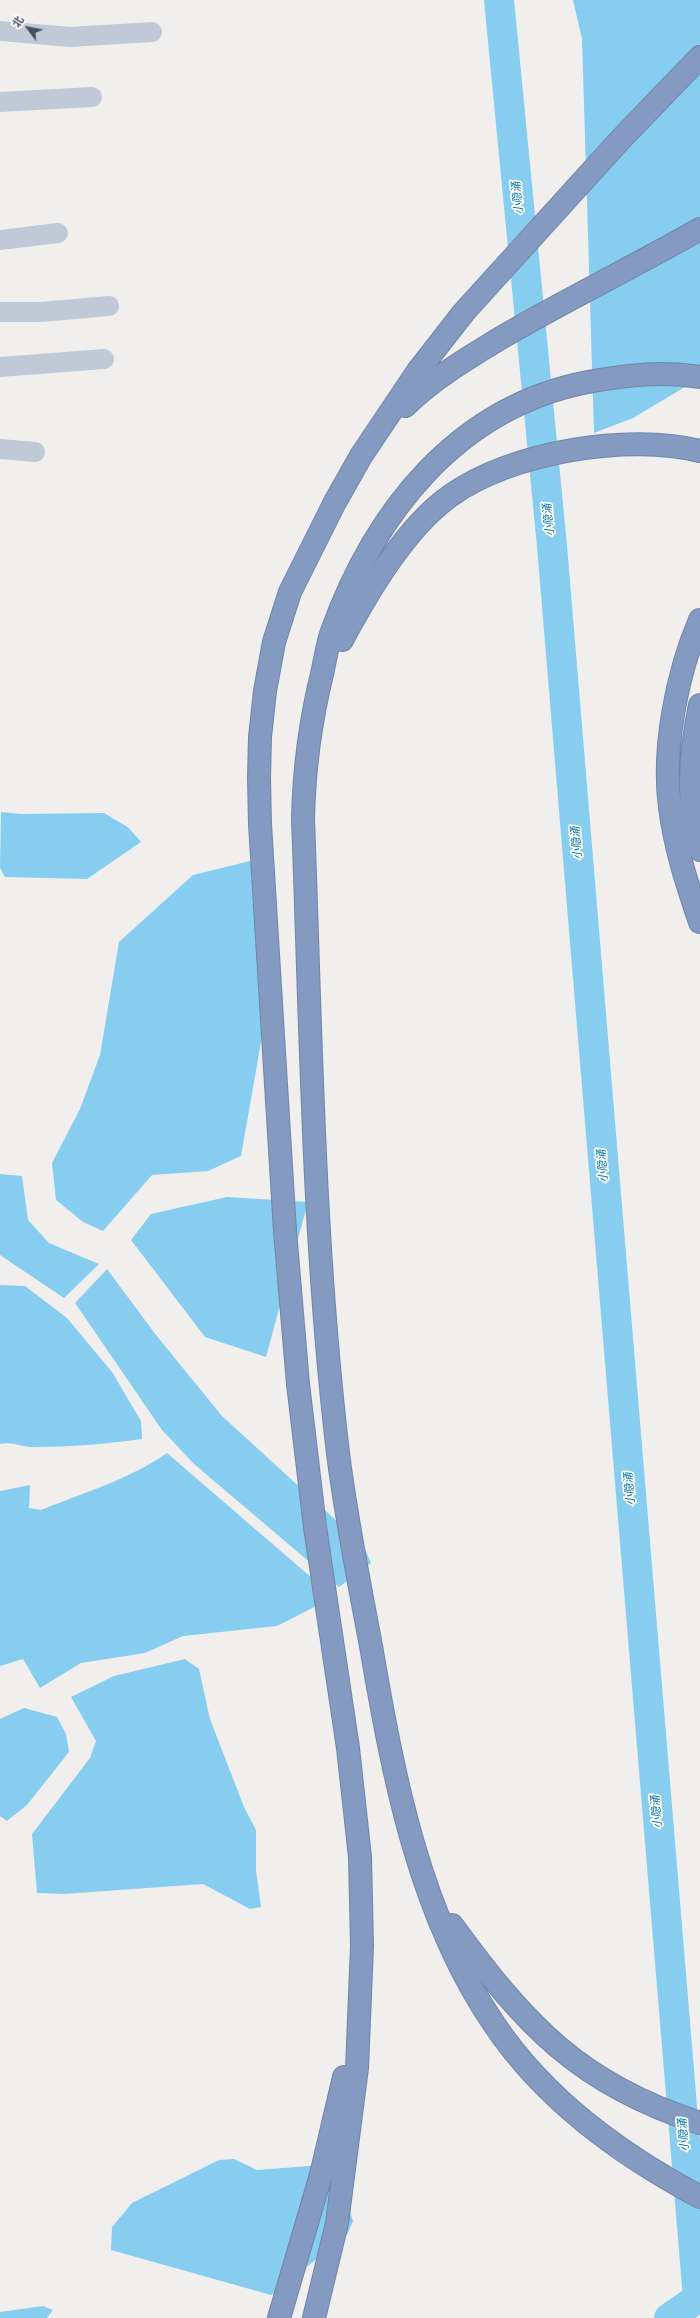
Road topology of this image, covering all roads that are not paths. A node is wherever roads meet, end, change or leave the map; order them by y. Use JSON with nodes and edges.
{"nodes":[{"id":1,"x":0,"y":31,"type":"edge"},
{"id":2,"x":152,"y":32,"type":"dead end"},
{"id":3,"x":700,"y":57,"type":"edge"},
{"id":4,"x":92,"y":97,"type":"dead end"},
{"id":5,"x":0,"y":102,"type":"edge"},
{"id":6,"x":700,"y":229,"type":"edge"},
{"id":7,"x":58,"y":233,"type":"dead end"},
{"id":8,"x":0,"y":240,"type":"edge"},
{"id":9,"x":109,"y":306,"type":"dead end"},
{"id":10,"x":0,"y":312,"type":"edge"},
{"id":11,"x":104,"y":359,"type":"dead end"},
{"id":12,"x":0,"y":367,"type":"edge"},
{"id":13,"x":700,"y":378,"type":"edge"},
{"id":14,"x":0,"y":449,"type":"edge"},
{"id":15,"x":700,"y":451,"type":"edge"},
{"id":16,"x":35,"y":452,"type":"dead end"},
{"id":17,"x":361,"y":456,"type":"junction"},
{"id":18,"x":700,"y":620,"type":"edge"},
{"id":19,"x":700,"y":642,"type":"edge"},
{"id":20,"x":682,"y":681,"type":"junction"},
{"id":21,"x":317,"y":694,"type":"junction"},
{"id":22,"x":700,"y":705,"type":"edge"},
{"id":23,"x":700,"y":850,"type":"edge"},
{"id":24,"x":688,"y":887,"type":"junction"},
{"id":25,"x":700,"y":907,"type":"edge"},
{"id":26,"x":700,"y":922,"type":"edge"},
{"id":27,"x":426,"y":1882,"type":"junction"},
{"id":28,"x":358,"y":2005,"type":"junction"},
{"id":29,"x":700,"y":2123,"type":"edge"},
{"id":30,"x":700,"y":2197,"type":"edge"},
{"id":31,"x":279,"y":2318,"type":"edge"},
{"id":32,"x":314,"y":2318,"type":"edge"}],
"edges":[{"from":1,"to":2,"type":"street"},
{"from":3,"to":17,"type":"highway"},
{"from":4,"to":5,"type":"street"},
{"from":6,"to":17,"type":"highway"},
{"from":7,"to":8,"type":"street"},
{"from":9,"to":10,"type":"street"},
{"from":11,"to":12,"type":"street"},
{"from":13,"to":21,"type":"highway"},
{"from":14,"to":16,"type":"street"},
{"from":15,"to":21,"type":"highway"},
{"from":17,"to":28,"type":"highway"},
{"from":18,"to":20,"type":"highway"},
{"from":19,"to":20,"type":"highway"},
{"from":20,"to":24,"type":"highway"},
{"from":21,"to":27,"type":"highway"},
{"from":22,"to":23,"type":"highway"},
{"from":24,"to":25,"type":"highway"},
{"from":24,"to":26,"type":"highway"},
{"from":27,"to":29,"type":"highway"},
{"from":27,"to":30,"type":"highway"},
{"from":28,"to":31,"type":"highway"},
{"from":28,"to":32,"type":"highway"}]}
